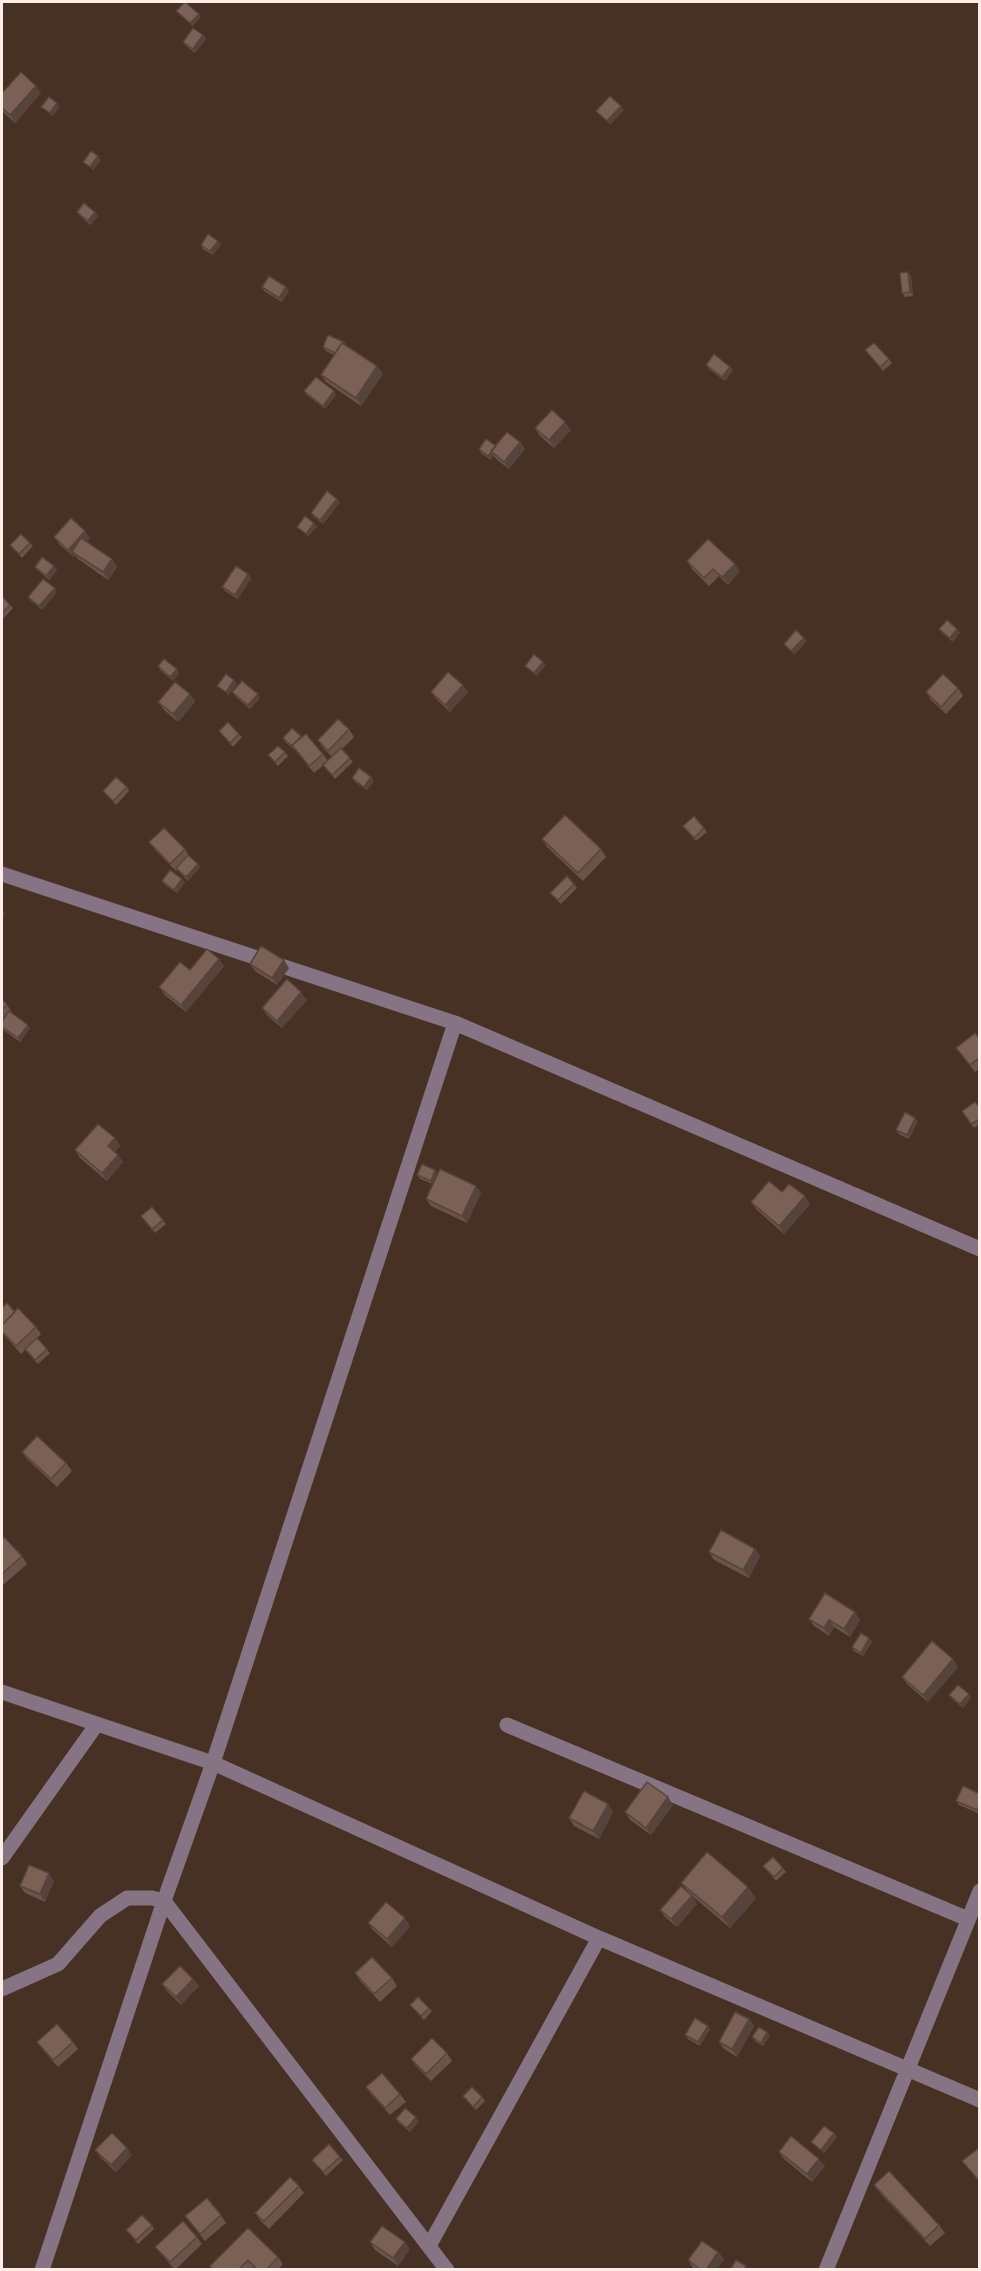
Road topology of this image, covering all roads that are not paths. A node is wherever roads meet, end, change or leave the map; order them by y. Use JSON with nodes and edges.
{"nodes":[{"id":1,"x":2,"y":874,"type":"edge"},
{"id":2,"x":454,"y":1023,"type":"junction"},
{"id":3,"x":980,"y":1249,"type":"edge"},
{"id":4,"x":2,"y":1692,"type":"edge"},
{"id":5,"x":97,"y":1724,"type":"junction"},
{"id":6,"x":507,"y":1725,"type":"dead end"},
{"id":7,"x":213,"y":1763,"type":"junction"},
{"id":8,"x":2,"y":1858,"type":"edge"},
{"id":9,"x":980,"y":1891,"type":"edge"},
{"id":10,"x":164,"y":1901,"type":"junction"},
{"id":11,"x":968,"y":1919,"type":"junction"},
{"id":12,"x":599,"y":1938,"type":"junction"},
{"id":13,"x":2,"y":1989,"type":"edge"},
{"id":14,"x":907,"y":2069,"type":"junction"},
{"id":15,"x":980,"y":2100,"type":"edge"},
{"id":16,"x":429,"y":2246,"type":"junction"},
{"id":17,"x":42,"y":2270,"type":"edge"},
{"id":18,"x":447,"y":2270,"type":"edge"},
{"id":19,"x":826,"y":2270,"type":"edge"}],
"edges":[{"from":1,"to":2,"type":"street"},
{"from":2,"to":3,"type":"street"},
{"from":2,"to":7,"type":"street"},
{"from":4,"to":5,"type":"street"},
{"from":5,"to":7,"type":"street"},
{"from":5,"to":8,"type":"street"},
{"from":6,"to":11,"type":"street"},
{"from":7,"to":10,"type":"street"},
{"from":7,"to":12,"type":"street"},
{"from":9,"to":11,"type":"street"},
{"from":10,"to":13,"type":"street"},
{"from":10,"to":16,"type":"street"},
{"from":10,"to":17,"type":"street"},
{"from":11,"to":14,"type":"street"},
{"from":12,"to":14,"type":"street"},
{"from":12,"to":16,"type":"street"},
{"from":14,"to":15,"type":"street"},
{"from":14,"to":19,"type":"street"},
{"from":16,"to":18,"type":"street"}]}
